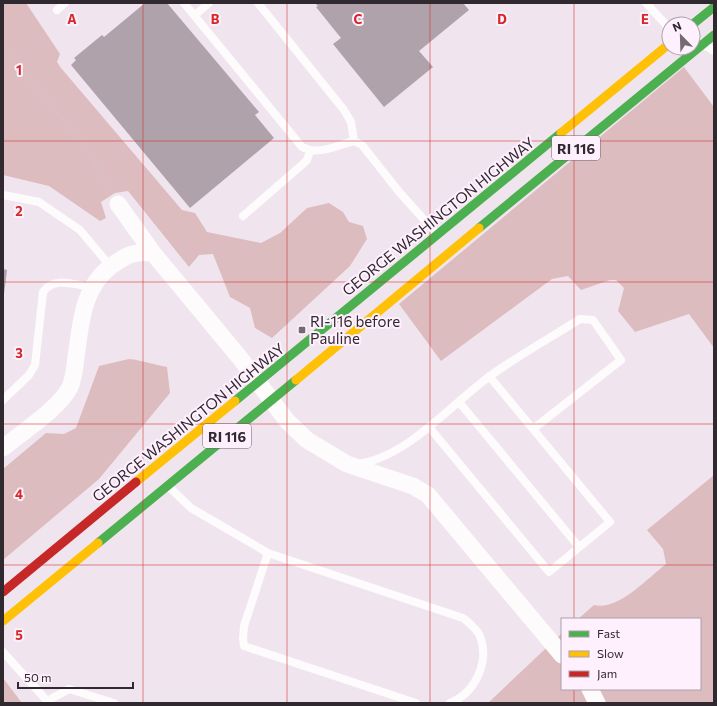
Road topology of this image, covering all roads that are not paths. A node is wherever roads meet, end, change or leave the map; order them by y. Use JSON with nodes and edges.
{"nodes":[{"id":1,"x":65,"y":3,"type":"edge"},
{"id":2,"x":184,"y":3,"type":"edge"},
{"id":3,"x":209,"y":3,"type":"edge"},
{"id":4,"x":258,"y":3,"type":"edge"},
{"id":5,"x":646,"y":3,"type":"edge"},
{"id":6,"x":714,"y":7,"type":"edge"},
{"id":7,"x":57,"y":10,"type":"dead end"},
{"id":8,"x":195,"y":15,"type":"junction"},
{"id":9,"x":701,"y":18,"type":"edge"},
{"id":10,"x":661,"y":19,"type":"edge"},
{"id":11,"x":714,"y":35,"type":"edge"},
{"id":12,"x":702,"y":45,"type":"junction"},
{"id":13,"x":714,"y":50,"type":"edge"},
{"id":14,"x":661,"y":51,"type":"edge"},
{"id":15,"x":354,"y":141,"type":"junction"},
{"id":16,"x":310,"y":151,"type":"junction"},
{"id":17,"x":3,"y":195,"type":"edge"},
{"id":18,"x":118,"y":204,"type":"road end"},
{"id":19,"x":243,"y":216,"type":"dead end"},
{"id":20,"x":444,"y":243,"type":"junction"},
{"id":21,"x":153,"y":253,"type":"junction"},
{"id":22,"x":110,"y":267,"type":"junction"},
{"id":23,"x":92,"y":287,"type":"junction"},
{"id":24,"x":489,"y":376,"type":"junction"},
{"id":25,"x":258,"y":382,"type":"junction"},
{"id":26,"x":3,"y":400,"type":"edge"},
{"id":27,"x":271,"y":400,"type":"junction"},
{"id":28,"x":459,"y":402,"type":"junction"},
{"id":29,"x":429,"y":427,"type":"junction"},
{"id":30,"x":533,"y":429,"type":"junction"},
{"id":31,"x":3,"y":448,"type":"edge"},
{"id":32,"x":347,"y":464,"type":"junction"},
{"id":33,"x":167,"y":486,"type":"junction"},
{"id":34,"x":579,"y":547,"type":"junction"},
{"id":35,"x":268,"y":553,"type":"junction"},
{"id":36,"x":3,"y":592,"type":"edge"},
{"id":37,"x":3,"y":621,"type":"edge"},
{"id":38,"x":3,"y":652,"type":"edge"},
{"id":39,"x":561,"y":654,"type":"edge"},
{"id":40,"x":590,"y":690,"type":"edge"},
{"id":41,"x":49,"y":702,"type":"edge"},
{"id":42,"x":114,"y":703,"type":"edge"},
{"id":43,"x":416,"y":703,"type":"edge"},
{"id":44,"x":450,"y":703,"type":"edge"},
{"id":45,"x":597,"y":703,"type":"edge"}],
"edges":[{"from":1,"to":7,"type":"lane"},
{"from":2,"to":8,"type":"lane"},
{"from":3,"to":8,"type":"lane"},
{"from":4,"to":15,"type":"lane"},
{"from":5,"to":10,"type":"lane"},
{"from":6,"to":9,"type":"main road"},
{"from":8,"to":16,"type":"lane"},
{"from":11,"to":12,"type":"main road","name":"GEORGE WASHINGTON HIGHWAY","number":"RI 116"},
{"from":12,"to":13,"type":"lane"},
{"from":12,"to":20,"type":"main road","name":"GEORGE WASHINGTON HIGHWAY","number":"RI 116"},
{"from":14,"to":20,"type":"main road","name":"GEORGE WASHINGTON HIGHWAY","number":"RI 116"},
{"from":15,"to":16,"type":"lane"},
{"from":15,"to":20,"type":"lane"},
{"from":16,"to":19,"type":"lane"},
{"from":17,"to":22,"type":"lane"},
{"from":18,"to":21,"type":"street"},
{"from":20,"to":25,"type":"main road","name":"GEORGE WASHINGTON HIGHWAY","number":"RI 116"},
{"from":20,"to":27,"type":"main road","name":"GEORGE WASHINGTON HIGHWAY","number":"RI 116"},
{"from":21,"to":22,"type":"street"},
{"from":21,"to":25,"type":"street"},
{"from":22,"to":23,"type":"street"},
{"from":23,"to":26,"type":"lane"},
{"from":23,"to":31,"type":"street"},
{"from":24,"to":28,"type":"lane"},
{"from":24,"to":30,"type":"lane"},
{"from":24,"to":30,"type":"lane"},
{"from":25,"to":27,"type":"street"},
{"from":25,"to":36,"type":"main road","name":"GEORGE WASHINGTON HIGHWAY","number":"RI 116"},
{"from":27,"to":32,"type":"street"},
{"from":27,"to":33,"type":"main road","name":"GEORGE WASHINGTON HIGHWAY","number":"RI 116"},
{"from":28,"to":29,"type":"lane"},
{"from":28,"to":34,"type":"lane"},
{"from":29,"to":32,"type":"lane"},
{"from":29,"to":34,"type":"lane"},
{"from":30,"to":34,"type":"lane"},
{"from":32,"to":39,"type":"street"},
{"from":33,"to":35,"type":"lane"},
{"from":33,"to":37,"type":"main road","name":"GEORGE WASHINGTON HIGHWAY","number":"RI 116"},
{"from":35,"to":43,"type":"lane"},
{"from":35,"to":44,"type":"lane"},
{"from":38,"to":41,"type":"lane"},
{"from":40,"to":45,"type":"street"},
{"from":41,"to":42,"type":"lane"}]}
